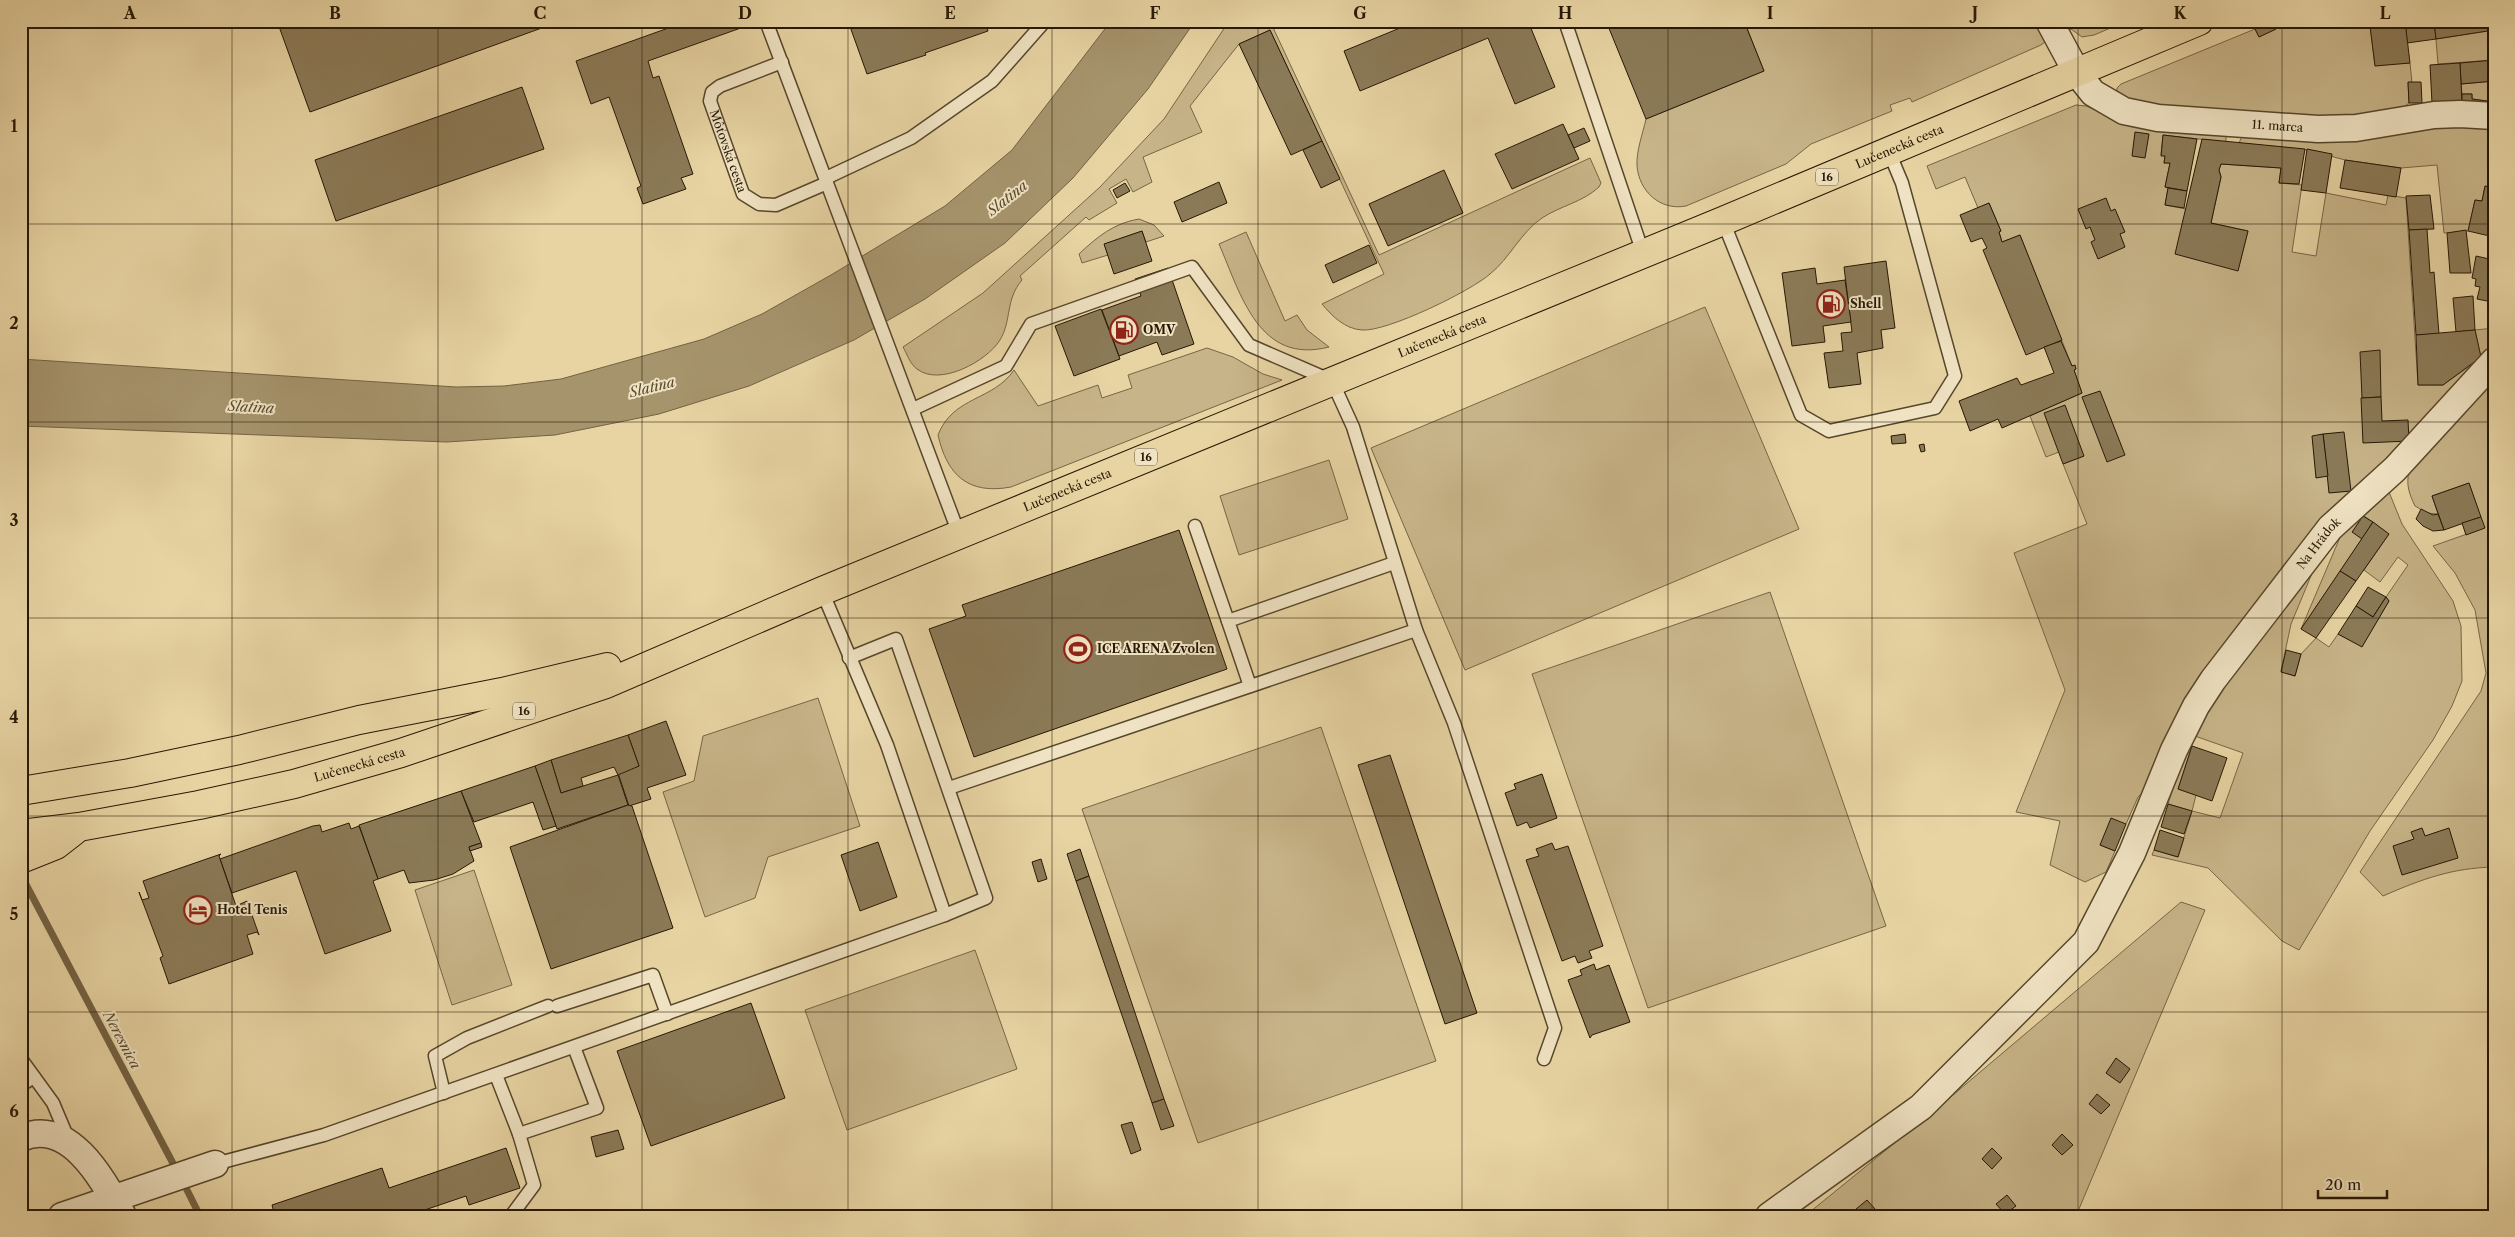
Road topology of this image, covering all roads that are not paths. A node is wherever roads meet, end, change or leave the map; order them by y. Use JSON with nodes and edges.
{"nodes":[{"id":1,"x":766,"y":21,"type":"edge"},
{"id":2,"x":1045,"y":21,"type":"edge"},
{"id":3,"x":1565,"y":21,"type":"edge"},
{"id":4,"x":2049,"y":21,"type":"edge"},
{"id":5,"x":2199,"y":21,"type":"edge"},
{"id":6,"x":782,"y":62,"type":"junction"},
{"id":7,"x":2077,"y":73,"type":"junction"},
{"id":8,"x":2494,"y":116,"type":"edge"},
{"id":9,"x":1889,"y":152,"type":"junction"},
{"id":10,"x":826,"y":180,"type":"junction"},
{"id":11,"x":1723,"y":221,"type":"junction"},
{"id":12,"x":1643,"y":253,"type":"junction"},
{"id":13,"x":2494,"y":361,"type":"edge"},
{"id":14,"x":1332,"y":381,"type":"junction"},
{"id":15,"x":913,"y":409,"type":"junction"},
{"id":16,"x":1195,"y":526,"type":"dead end"},
{"id":17,"x":960,"y":534,"type":"junction"},
{"id":18,"x":1394,"y":563,"type":"junction"},
{"id":19,"x":822,"y":591,"type":"junction"},
{"id":20,"x":1228,"y":621,"type":"junction"},
{"id":21,"x":1416,"y":630,"type":"junction"},
{"id":22,"x":684,"y":649,"type":"junction"},
{"id":23,"x":849,"y":658,"type":"junction"},
{"id":24,"x":1250,"y":686,"type":"junction"},
{"id":25,"x":949,"y":788,"type":"junction"},
{"id":26,"x":21,"y":791,"type":"edge"},
{"id":27,"x":33,"y":844,"type":"edge"},
{"id":28,"x":945,"y":915,"type":"junction"},
{"id":29,"x":667,"y":1014,"type":"junction"},
{"id":30,"x":574,"y":1047,"type":"junction"},
{"id":31,"x":21,"y":1059,"type":"edge"},
{"id":32,"x":1544,"y":1059,"type":"dead end"},
{"id":33,"x":496,"y":1075,"type":"junction"},
{"id":34,"x":34,"y":1077,"type":"junction"},
{"id":35,"x":21,"y":1085,"type":"edge"},
{"id":36,"x":444,"y":1093,"type":"junction"},
{"id":37,"x":519,"y":1134,"type":"junction"},
{"id":38,"x":21,"y":1138,"type":"edge"},
{"id":39,"x":70,"y":1143,"type":"junction"},
{"id":40,"x":215,"y":1164,"type":"joint"},
{"id":41,"x":123,"y":1202,"type":"edge"},
{"id":42,"x":62,"y":1216,"type":"edge"},
{"id":43,"x":511,"y":1216,"type":"edge"},
{"id":44,"x":1769,"y":1216,"type":"edge"}],
"edges":[{"from":1,"to":6,"type":"lane"},
{"from":2,"to":10,"type":"lane","name":"Môťovská cesta"},
{"from":3,"to":12,"type":"lane"},
{"from":4,"to":7,"type":"street","name":"11. marca"},
{"from":5,"to":7,"type":"main road","name":"Lučenecká cesta","number":"16"},
{"from":6,"to":10,"type":"lane"},
{"from":6,"to":10,"type":"lane","name":"Môťovská cesta"},
{"from":7,"to":8,"type":"street","name":"11. marca"},
{"from":7,"to":9,"type":"main road","name":"Lučenecká cesta","number":"16"},
{"from":9,"to":11,"type":"main road","name":"Lučenecká cesta","number":"16"},
{"from":9,"to":11,"type":"lane"},
{"from":10,"to":15,"type":"lane"},
{"from":11,"to":12,"type":"main road","name":"Lučenecká cesta","number":"16"},
{"from":12,"to":14,"type":"main road","name":"Lučenecká cesta","number":"16"},
{"from":13,"to":44,"type":"street","name":"Na Hrádok"},
{"from":14,"to":15,"type":"lane"},
{"from":14,"to":17,"type":"main road","name":"Lučenecká cesta","number":"16"},
{"from":14,"to":18,"type":"lane"},
{"from":15,"to":17,"type":"lane"},
{"from":16,"to":20,"type":"lane"},
{"from":17,"to":19,"type":"main road","name":"Lučenecká cesta","number":"16"},
{"from":18,"to":20,"type":"lane"},
{"from":18,"to":21,"type":"lane"},
{"from":19,"to":22,"type":"main road","name":"Lučenecká cesta","number":"16"},
{"from":19,"to":23,"type":"lane"},
{"from":20,"to":24,"type":"lane"},
{"from":21,"to":24,"type":"lane"},
{"from":21,"to":32,"type":"lane"},
{"from":22,"to":26,"type":"main road","name":"Lučenecká cesta","number":"16"},
{"from":22,"to":27,"type":"main road","name":"Lučenecká cesta","number":"16"},
{"from":23,"to":25,"type":"lane"},
{"from":23,"to":28,"type":"lane"},
{"from":24,"to":25,"type":"lane"},
{"from":25,"to":28,"type":"lane"},
{"from":28,"to":29,"type":"lane"},
{"from":29,"to":30,"type":"lane"},
{"from":29,"to":36,"type":"lane"},
{"from":30,"to":33,"type":"lane"},
{"from":30,"to":37,"type":"lane"},
{"from":31,"to":34,"type":"lane"},
{"from":33,"to":36,"type":"lane"},
{"from":33,"to":37,"type":"lane"},
{"from":34,"to":35,"type":"lane"},
{"from":34,"to":39,"type":"lane"},
{"from":36,"to":40,"type":"lane"},
{"from":37,"to":43,"type":"lane"},
{"from":38,"to":39,"type":"street"},
{"from":39,"to":41,"type":"street"},
{"from":40,"to":41,"type":"street"},
{"from":41,"to":42,"type":"street"}]}
